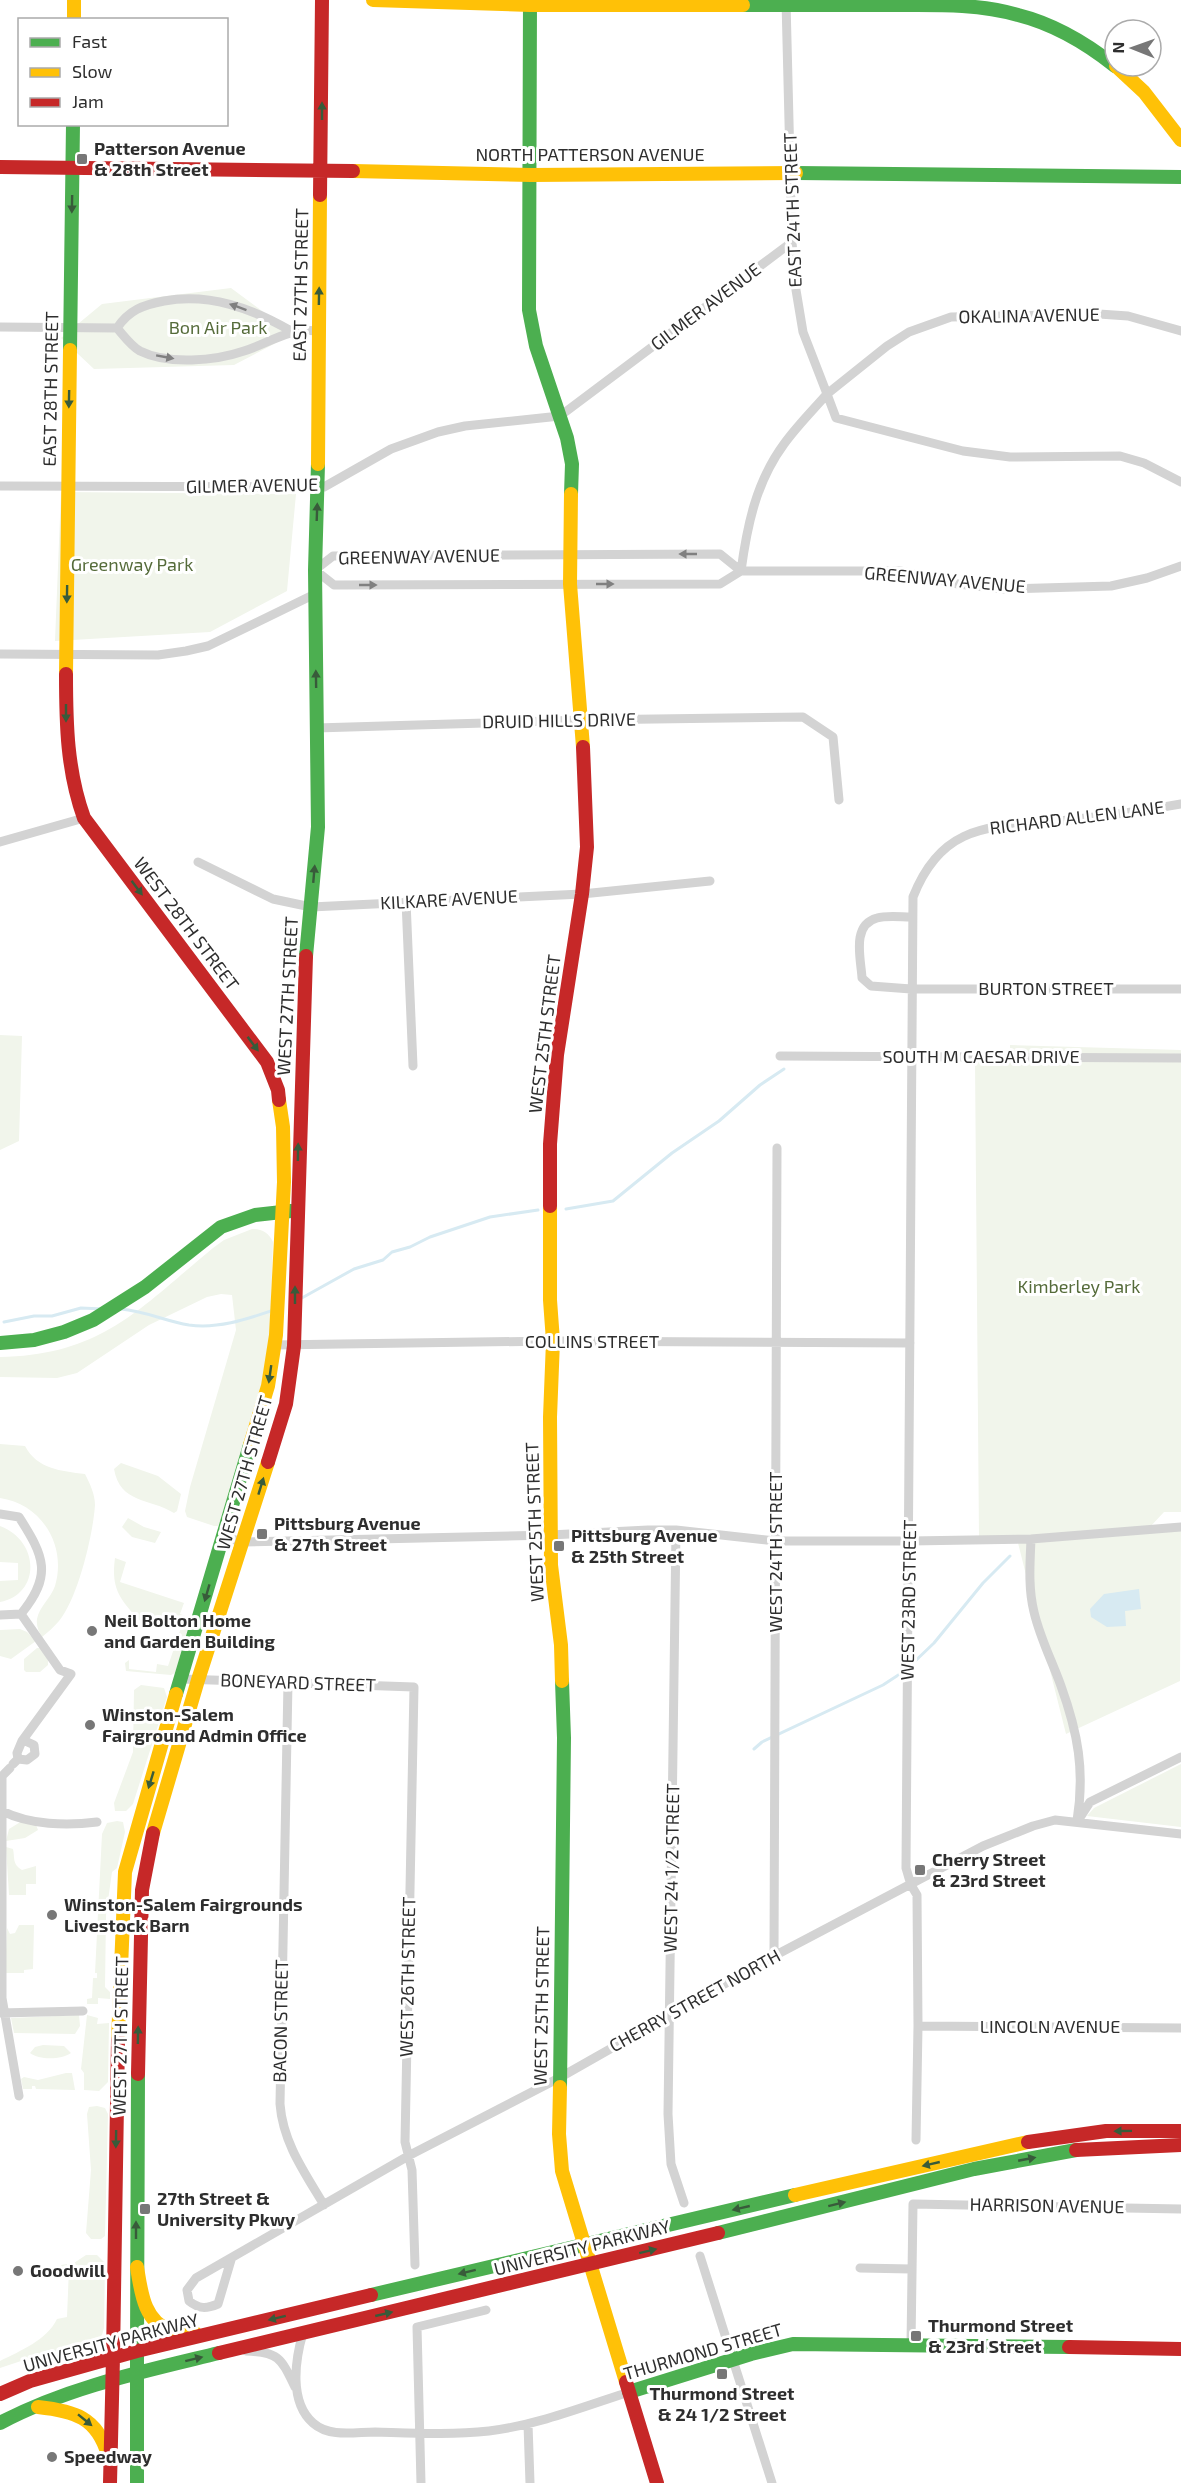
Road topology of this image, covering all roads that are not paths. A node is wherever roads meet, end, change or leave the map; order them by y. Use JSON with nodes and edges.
{"nodes":[{"id":1,"x":74,"y":0,"type":"edge"},
{"id":2,"x":322,"y":0,"type":"edge"},
{"id":3,"x":373,"y":0,"type":"edge"},
{"id":4,"x":530,"y":2,"type":"edge"},
{"id":5,"x":786,"y":2,"type":"edge"},
{"id":6,"x":74,"y":18,"type":"edge"},
{"id":7,"x":1103,"y":58,"type":"edge"},
{"id":8,"x":1128,"y":78,"type":"edge"},
{"id":9,"x":73,"y":126,"type":"edge"},
{"id":10,"x":1181,"y":140,"type":"edge"},
{"id":11,"x":0,"y":167,"type":"edge"},
{"id":12,"x":72,"y":168,"type":"junction"},
{"id":13,"x":321,"y":170,"type":"junction"},
{"id":14,"x":791,"y":173,"type":"junction"},
{"id":15,"x":531,"y":175,"type":"junction"},
{"id":16,"x":1181,"y":177,"type":"edge"},
{"id":17,"x":792,"y":242,"type":"junction"},
{"id":18,"x":0,"y":327,"type":"edge"},
{"id":19,"x":70,"y":328,"type":"junction"},
{"id":20,"x":117,"y":328,"type":"junction"},
{"id":21,"x":318,"y":331,"type":"junction"},
{"id":22,"x":1181,"y":331,"type":"edge"},
{"id":23,"x":291,"y":332,"type":"junction"},
{"id":24,"x":827,"y":394,"type":"junction"},
{"id":25,"x":560,"y":416,"type":"junction"},
{"id":26,"x":1181,"y":482,"type":"edge"},
{"id":27,"x":0,"y":486,"type":"edge"},
{"id":28,"x":68,"y":487,"type":"junction"},
{"id":29,"x":318,"y":488,"type":"junction"},
{"id":30,"x":570,"y":555,"type":"junction"},
{"id":31,"x":1181,"y":566,"type":"edge"},
{"id":32,"x":315,"y":570,"type":"junction"},
{"id":33,"x":741,"y":571,"type":"junction"},
{"id":34,"x":570,"y":584,"type":"junction"},
{"id":35,"x":315,"y":594,"type":"junction"},
{"id":36,"x":0,"y":654,"type":"edge"},
{"id":37,"x":66,"y":655,"type":"junction"},
{"id":38,"x":582,"y":720,"type":"junction"},
{"id":39,"x":316,"y":728,"type":"junction"},
{"id":40,"x":839,"y":800,"type":"dead end"},
{"id":41,"x":1181,"y":804,"type":"edge"},
{"id":42,"x":84,"y":818,"type":"junction"},
{"id":43,"x":0,"y":842,"type":"edge"},
{"id":44,"x":198,"y":862,"type":"dead end"},
{"id":45,"x":710,"y":881,"type":"dead end"},
{"id":46,"x":582,"y":894,"type":"junction"},
{"id":47,"x":406,"y":901,"type":"junction"},
{"id":48,"x":311,"y":907,"type":"junction"},
{"id":49,"x":911,"y":917,"type":"junction"},
{"id":50,"x":911,"y":989,"type":"junction"},
{"id":51,"x":1181,"y":989,"type":"edge"},
{"id":52,"x":780,"y":1056,"type":"dead end"},
{"id":53,"x":911,"y":1057,"type":"junction"},
{"id":54,"x":1181,"y":1058,"type":"edge"},
{"id":55,"x":413,"y":1066,"type":"dead end"},
{"id":56,"x":777,"y":1148,"type":"dead end"},
{"id":57,"x":282,"y":1211,"type":"junction"},
{"id":58,"x":297,"y":1211,"type":"junction"},
{"id":59,"x":553,"y":1341,"type":"junction"},
{"id":60,"x":778,"y":1342,"type":"junction"},
{"id":61,"x":0,"y":1343,"type":"edge"},
{"id":62,"x":910,"y":1343,"type":"junction"},
{"id":63,"x":274,"y":1345,"type":"junction"},
{"id":64,"x":294,"y":1346,"type":"junction"},
{"id":65,"x":0,"y":1514,"type":"edge"},
{"id":66,"x":1181,"y":1527,"type":"edge"},
{"id":67,"x":676,"y":1530,"type":"junction"},
{"id":68,"x":550,"y":1535,"type":"junction"},
{"id":69,"x":223,"y":1537,"type":"junction"},
{"id":70,"x":1031,"y":1539,"type":"junction"},
{"id":71,"x":775,"y":1541,"type":"junction"},
{"id":72,"x":910,"y":1541,"type":"junction"},
{"id":73,"x":244,"y":1542,"type":"junction"},
{"id":74,"x":21,"y":1614,"type":"junction"},
{"id":75,"x":0,"y":1615,"type":"edge"},
{"id":76,"x":182,"y":1679,"type":"junction"},
{"id":77,"x":198,"y":1680,"type":"junction"},
{"id":78,"x":288,"y":1682,"type":"junction"},
{"id":79,"x":414,"y":1688,"type":"joint"},
{"id":80,"x":23,"y":1740,"type":"junction"},
{"id":81,"x":1181,"y":1757,"type":"edge"},
{"id":82,"x":14,"y":1764,"type":"junction"},
{"id":83,"x":1,"y":1776,"type":"edge"},
{"id":84,"x":2,"y":1811,"type":"junction"},
{"id":85,"x":1077,"y":1821,"type":"junction"},
{"id":86,"x":97,"y":1822,"type":"dead end"},
{"id":87,"x":1181,"y":1834,"type":"edge"},
{"id":88,"x":911,"y":1885,"type":"junction"},
{"id":89,"x":1,"y":1905,"type":"edge"},
{"id":90,"x":774,"y":1956,"type":"junction"},
{"id":91,"x":84,"y":2011,"type":"dead end"},
{"id":92,"x":2,"y":2013,"type":"edge"},
{"id":93,"x":670,"y":2014,"type":"junction"},
{"id":94,"x":918,"y":2026,"type":"junction"},
{"id":95,"x":1181,"y":2028,"type":"edge"},
{"id":96,"x":559,"y":2078,"type":"junction"},
{"id":97,"x":19,"y":2096,"type":"dead end"},
{"id":98,"x":1181,"y":2131,"type":"edge"},
{"id":99,"x":916,"y":2140,"type":"dead end"},
{"id":100,"x":1181,"y":2145,"type":"edge"},
{"id":101,"x":410,"y":2155,"type":"junction"},
{"id":102,"x":684,"y":2203,"type":"dead end"},
{"id":103,"x":324,"y":2205,"type":"junction"},
{"id":104,"x":1181,"y":2209,"type":"edge"},
{"id":105,"x":585,"y":2243,"type":"junction"},
{"id":106,"x":700,"y":2256,"type":"dead end"},
{"id":107,"x":231,"y":2260,"type":"junction"},
{"id":108,"x":415,"y":2265,"type":"dead end"},
{"id":109,"x":591,"y":2265,"type":"junction"},
{"id":110,"x":136,"y":2267,"type":"junction"},
{"id":111,"x":860,"y":2268,"type":"dead end"},
{"id":112,"x":911,"y":2270,"type":"junction"},
{"id":113,"x":486,"y":2310,"type":"dead end"},
{"id":114,"x":303,"y":2333,"type":"junction"},
{"id":115,"x":213,"y":2334,"type":"junction"},
{"id":116,"x":911,"y":2344,"type":"junction"},
{"id":117,"x":232,"y":2349,"type":"junction"},
{"id":118,"x":1181,"y":2349,"type":"edge"},
{"id":119,"x":137,"y":2351,"type":"junction"},
{"id":120,"x":113,"y":2357,"type":"junction"},
{"id":121,"x":733,"y":2360,"type":"junction"},
{"id":122,"x":138,"y":2374,"type":"junction"},
{"id":123,"x":113,"y":2380,"type":"junction"},
{"id":124,"x":629,"y":2392,"type":"junction"},
{"id":125,"x":0,"y":2394,"type":"edge"},
{"id":126,"x":298,"y":2394,"type":"junction"},
{"id":127,"x":32,"y":2406,"type":"junction"},
{"id":128,"x":0,"y":2423,"type":"edge"},
{"id":129,"x":528,"y":2424,"type":"junction"},
{"id":130,"x":419,"y":2434,"type":"junction"},
{"id":131,"x":110,"y":2467,"type":"junction"},
{"id":132,"x":110,"y":2483,"type":"edge"},
{"id":133,"x":137,"y":2483,"type":"edge"},
{"id":134,"x":421,"y":2483,"type":"edge"},
{"id":135,"x":530,"y":2483,"type":"edge"},
{"id":136,"x":657,"y":2483,"type":"edge"},
{"id":137,"x":772,"y":2483,"type":"edge"}],
"edges":[{"from":1,"to":6,"type":"street"},
{"from":13,"to":2,"type":"street","name":"EAST 27TH STREET","one_way":true},
{"from":3,"to":4,"type":"street"},
{"from":4,"to":5,"type":"street"},
{"from":4,"to":15,"type":"street","name":"WEST 25TH STREET"},
{"from":5,"to":7,"type":"street"},
{"from":5,"to":14,"type":"street","name":"EAST 24TH STREET"},
{"from":8,"to":10,"type":"street"},
{"from":9,"to":12,"type":"street","name":"EAST 28TH STREET"},
{"from":11,"to":12,"type":"street","name":"NORTH PATTERSON AVENUE"},
{"from":12,"to":13,"type":"street","name":"NORTH PATTERSON AVENUE"},
{"from":12,"to":19,"type":"street","name":"EAST 28TH STREET","one_way":true},
{"from":13,"to":15,"type":"street","name":"NORTH PATTERSON AVENUE"},
{"from":21,"to":13,"type":"street","name":"EAST 27TH STREET","one_way":true},
{"from":14,"to":15,"type":"street","name":"NORTH PATTERSON AVENUE"},
{"from":14,"to":16,"type":"street","name":"NORTH PATTERSON AVENUE"},
{"from":14,"to":17,"type":"street","name":"EAST 24TH STREET"},
{"from":15,"to":25,"type":"street","name":"WEST 25TH STREET"},
{"from":17,"to":24,"type":"street","name":"EAST 24TH STREET"},
{"from":17,"to":25,"type":"street","name":"GILMER AVENUE"},
{"from":18,"to":19,"type":"street"},
{"from":19,"to":20,"type":"street"},
{"from":19,"to":28,"type":"street","name":"EAST 28TH STREET","one_way":true},
{"from":20,"to":23,"type":"street","one_way":true},
{"from":23,"to":20,"type":"street","one_way":true},
{"from":21,"to":23,"type":"street"},
{"from":21,"to":29,"type":"street","name":"EAST 27TH STREET"},
{"from":22,"to":24,"type":"street","name":"OKALINA AVENUE"},
{"from":24,"to":26,"type":"street","name":"EAST 24TH STREET"},
{"from":24,"to":33,"type":"street"},
{"from":25,"to":29,"type":"street","name":"GILMER AVENUE"},
{"from":25,"to":30,"type":"street","name":"WEST 25TH STREET"},
{"from":27,"to":28,"type":"street","name":"GILMER AVENUE"},
{"from":28,"to":29,"type":"street","name":"GILMER AVENUE"},
{"from":28,"to":37,"type":"street","name":"EAST 28TH STREET","one_way":true},
{"from":32,"to":29,"type":"street","name":"EAST 27TH STREET","one_way":true},
{"from":30,"to":32,"type":"street","name":"GREENWAY AVENUE"},
{"from":33,"to":30,"type":"street","name":"GREENWAY AVENUE","one_way":true},
{"from":30,"to":34,"type":"street","name":"WEST 25TH STREET"},
{"from":31,"to":33,"type":"street","name":"GREENWAY AVENUE"},
{"from":32,"to":34,"type":"street","name":"GREENWAY AVENUE","one_way":true},
{"from":32,"to":35,"type":"street","name":"WEST 27TH STREET"},
{"from":34,"to":33,"type":"street","name":"GREENWAY AVENUE","one_way":true},
{"from":34,"to":38,"type":"street","name":"WEST 25TH STREET"},
{"from":35,"to":37,"type":"street"},
{"from":39,"to":35,"type":"street","name":"WEST 27TH STREET","one_way":true},
{"from":36,"to":37,"type":"street"},
{"from":37,"to":42,"type":"street","name":"WEST 28TH STREET","one_way":true},
{"from":38,"to":39,"type":"street","name":"DRUID HILLS DRIVE"},
{"from":38,"to":40,"type":"street","name":"DRUID HILLS DRIVE"},
{"from":38,"to":46,"type":"street","name":"WEST 25TH STREET"},
{"from":48,"to":39,"type":"street","name":"WEST 27TH STREET","one_way":true},
{"from":41,"to":49,"type":"street","name":"RICHARD ALLEN LANE"},
{"from":42,"to":43,"type":"street"},
{"from":42,"to":57,"type":"street","name":"WEST 28TH STREET","one_way":true},
{"from":44,"to":48,"type":"street","name":"KILKARE AVENUE"},
{"from":45,"to":46,"type":"street","name":"KILKARE AVENUE"},
{"from":46,"to":47,"type":"street","name":"KILKARE AVENUE"},
{"from":46,"to":59,"type":"street","name":"WEST 25TH STREET"},
{"from":47,"to":48,"type":"street","name":"KILKARE AVENUE"},
{"from":47,"to":55,"type":"street"},
{"from":58,"to":48,"type":"street","name":"WEST 27TH STREET","one_way":true},
{"from":49,"to":50,"type":"street","name":"RICHARD ALLEN LANE"},
{"from":49,"to":50,"type":"street","name":"BURTON STREET"},
{"from":50,"to":51,"type":"street","name":"BURTON STREET"},
{"from":50,"to":53,"type":"street","name":"RICHARD ALLEN LANE"},
{"from":52,"to":53,"type":"street","name":"SOUTH M CAESAR DRIVE"},
{"from":53,"to":54,"type":"street","name":"SOUTH M CAESAR DRIVE"},
{"from":53,"to":62,"type":"street","name":"WEST 23RD STREET"},
{"from":56,"to":60,"type":"street","name":"WEST 24TH STREET"},
{"from":57,"to":58,"type":"street"},
{"from":57,"to":61,"type":"street"},
{"from":57,"to":63,"type":"street","name":"WEST 27TH STREET"},
{"from":64,"to":58,"type":"street","name":"WEST 27TH STREET","one_way":true},
{"from":59,"to":60,"type":"street","name":"COLLINS STREET"},
{"from":59,"to":64,"type":"street","name":"COLLINS STREET"},
{"from":59,"to":68,"type":"street","name":"WEST 25TH STREET"},
{"from":60,"to":62,"type":"street","name":"COLLINS STREET"},
{"from":60,"to":71,"type":"street","name":"WEST 24TH STREET"},
{"from":62,"to":72,"type":"street","name":"WEST 23RD STREET"},
{"from":63,"to":64,"type":"street","name":"COLLINS STREET"},
{"from":63,"to":69,"type":"street","name":"WEST 27TH STREET","one_way":true},
{"from":73,"to":64,"type":"street","name":"WEST 27TH STREET","one_way":true},
{"from":65,"to":74,"type":"street"},
{"from":66,"to":70,"type":"street"},
{"from":67,"to":68,"type":"street"},
{"from":67,"to":71,"type":"street"},
{"from":67,"to":93,"type":"street","name":"WEST 24 1/2 STREET"},
{"from":68,"to":73,"type":"street"},
{"from":68,"to":96,"type":"street","name":"WEST 25TH STREET"},
{"from":69,"to":73,"type":"street"},
{"from":69,"to":76,"type":"street","name":"WEST 27TH STREET","one_way":true},
{"from":70,"to":72,"type":"street"},
{"from":70,"to":85,"type":"street"},
{"from":71,"to":72,"type":"street"},
{"from":71,"to":90,"type":"street","name":"WEST 24TH STREET"},
{"from":72,"to":88,"type":"street","name":"WEST 23RD STREET"},
{"from":73,"to":77,"type":"street","name":"WEST 27TH STREET"},
{"from":74,"to":75,"type":"street"},
{"from":74,"to":80,"type":"street"},
{"from":76,"to":77,"type":"street","name":"BONEYARD STREET"},
{"from":76,"to":120,"type":"street","name":"WEST 27TH STREET","one_way":true},
{"from":77,"to":78,"type":"street","name":"BONEYARD STREET"},
{"from":110,"to":77,"type":"street","name":"WEST 27TH STREET","one_way":true},
{"from":78,"to":79,"type":"street","name":"BONEYARD STREET"},
{"from":78,"to":103,"type":"street","name":"BACON STREET"},
{"from":79,"to":101,"type":"street","name":"WEST 26TH STREET"},
{"from":80,"to":82,"type":"street"},
{"from":80,"to":82,"type":"street"},
{"from":81,"to":85,"type":"street"},
{"from":82,"to":83,"type":"street"},
{"from":83,"to":84,"type":"street"},
{"from":84,"to":86,"type":"street"},
{"from":84,"to":89,"type":"street"},
{"from":85,"to":87,"type":"street","name":"CHERRY STREET NORTH"},
{"from":85,"to":88,"type":"street","name":"CHERRY STREET NORTH"},
{"from":88,"to":90,"type":"street","name":"CHERRY STREET NORTH"},
{"from":88,"to":94,"type":"street","name":"WEST 23RD STREET"},
{"from":89,"to":92,"type":"street"},
{"from":90,"to":93,"type":"street","name":"CHERRY STREET NORTH"},
{"from":91,"to":92,"type":"street"},
{"from":92,"to":97,"type":"street"},
{"from":93,"to":96,"type":"street","name":"CHERRY STREET NORTH"},
{"from":93,"to":102,"type":"street","name":"WEST 24 1/2 STREET"},
{"from":94,"to":95,"type":"street","name":"LINCOLN AVENUE"},
{"from":94,"to":99,"type":"street","name":"WEST 23RD STREET"},
{"from":96,"to":101,"type":"street","name":"CHERRY STREET NORTH"},
{"from":96,"to":105,"type":"street","name":"WEST 25TH STREET"},
{"from":98,"to":105,"type":"street","name":"UNIVERSITY PARKWAY","one_way":true},
{"from":109,"to":100,"type":"street","name":"UNIVERSITY PARKWAY","one_way":true},
{"from":101,"to":103,"type":"street","name":"CHERRY STREET NORTH"},
{"from":101,"to":108,"type":"street","name":"WEST 26TH STREET"},
{"from":103,"to":107,"type":"street","name":"CHERRY STREET NORTH"},
{"from":104,"to":112,"type":"street","name":"HARRISON AVENUE"},
{"from":105,"to":109,"type":"street","name":"WEST 25TH STREET"},
{"from":105,"to":115,"type":"street","name":"UNIVERSITY PARKWAY","one_way":true},
{"from":106,"to":121,"type":"street"},
{"from":107,"to":107,"type":"street","name":"CHERRY STREET NORTH"},
{"from":114,"to":109,"type":"street","name":"UNIVERSITY PARKWAY","one_way":true},
{"from":109,"to":124,"type":"street","name":"WEST 25TH STREET"},
{"from":110,"to":115,"type":"street"},
{"from":110,"to":119,"type":"street","name":"WEST 27TH STREET"},
{"from":111,"to":112,"type":"street"},
{"from":112,"to":116,"type":"street"},
{"from":113,"to":130,"type":"street"},
{"from":114,"to":117,"type":"street","name":"UNIVERSITY PARKWAY"},
{"from":114,"to":126,"type":"street","name":"THURMOND STREET"},
{"from":115,"to":119,"type":"street","name":"UNIVERSITY PARKWAY"},
{"from":116,"to":118,"type":"street","name":"THURMOND STREET"},
{"from":116,"to":121,"type":"street","name":"THURMOND STREET"},
{"from":122,"to":117,"type":"street","name":"UNIVERSITY PARKWAY","one_way":true},
{"from":117,"to":126,"type":"street","name":"THURMOND STREET"},
{"from":119,"to":120,"type":"street","name":"UNIVERSITY PARKWAY"},
{"from":119,"to":122,"type":"street","name":"WEST 27TH STREET"},
{"from":120,"to":123,"type":"street","name":"WEST 27TH STREET"},
{"from":120,"to":125,"type":"street","name":"UNIVERSITY PARKWAY"},
{"from":121,"to":124,"type":"street","name":"THURMOND STREET"},
{"from":121,"to":137,"type":"street"},
{"from":122,"to":123,"type":"street","name":"UNIVERSITY PARKWAY"},
{"from":122,"to":133,"type":"street","name":"WEST 27TH STREET"},
{"from":123,"to":127,"type":"street","name":"UNIVERSITY PARKWAY"},
{"from":123,"to":131,"type":"street","name":"WEST 27TH STREET"},
{"from":124,"to":129,"type":"street","name":"THURMOND STREET"},
{"from":124,"to":136,"type":"street","name":"WEST 25TH STREET"},
{"from":126,"to":130,"type":"street","name":"THURMOND STREET"},
{"from":127,"to":128,"type":"street","name":"UNIVERSITY PARKWAY"},
{"from":127,"to":131,"type":"street","one_way":true},
{"from":129,"to":130,"type":"street","name":"THURMOND STREET"},
{"from":129,"to":135,"type":"street"},
{"from":130,"to":134,"type":"street"},
{"from":131,"to":132,"type":"street"}]}
